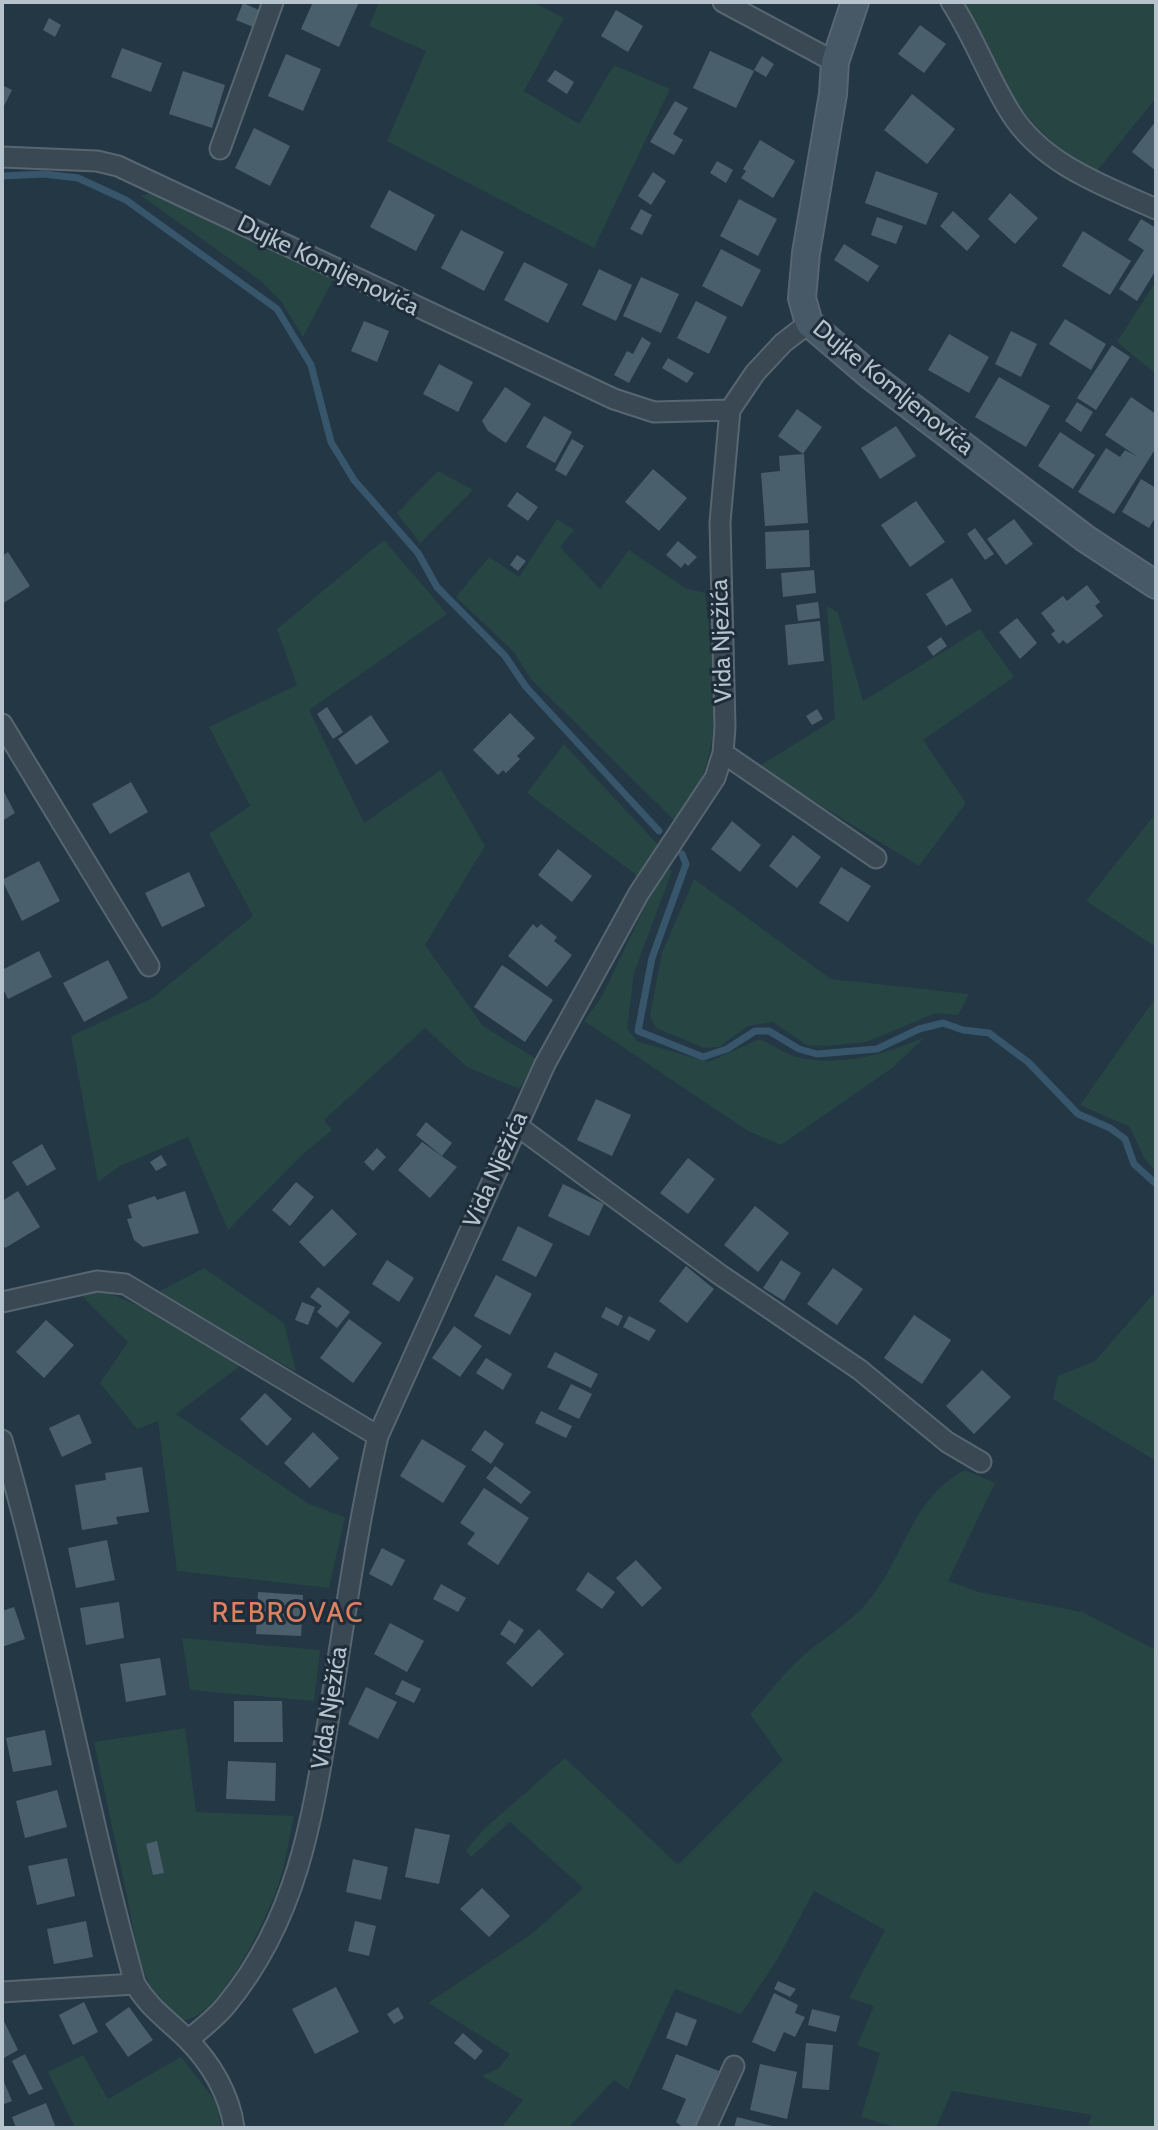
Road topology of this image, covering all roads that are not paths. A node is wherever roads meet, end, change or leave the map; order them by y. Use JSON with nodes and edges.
{"nodes":[{"id":1,"x":272,"y":2,"type":"edge"},
{"id":2,"x":723,"y":2,"type":"edge"},
{"id":3,"x":855,"y":2,"type":"edge"},
{"id":4,"x":951,"y":2,"type":"edge"},
{"id":5,"x":835,"y":62,"type":"junction"},
{"id":6,"x":220,"y":149,"type":"dead end"},
{"id":7,"x":2,"y":157,"type":"edge"},
{"id":8,"x":1156,"y":209,"type":"edge"},
{"id":9,"x":808,"y":323,"type":"junction"},
{"id":10,"x":730,"y":410,"type":"junction"},
{"id":11,"x":1156,"y":585,"type":"edge"},
{"id":12,"x":2,"y":724,"type":"edge"},
{"id":13,"x":723,"y":753,"type":"junction"},
{"id":14,"x":876,"y":858,"type":"dead end"},
{"id":15,"x":149,"y":966,"type":"dead end"},
{"id":16,"x":516,"y":1125,"type":"junction"},
{"id":17,"x":2,"y":1302,"type":"edge"},
{"id":18,"x":378,"y":1436,"type":"junction"},
{"id":19,"x":2,"y":1440,"type":"edge"},
{"id":20,"x":981,"y":1462,"type":"dead end"},
{"id":21,"x":135,"y":1984,"type":"junction"},
{"id":22,"x":2,"y":1992,"type":"edge"},
{"id":23,"x":188,"y":2040,"type":"junction"},
{"id":24,"x":734,"y":2066,"type":"dead end"},
{"id":25,"x":234,"y":2128,"type":"edge"},
{"id":26,"x":706,"y":2128,"type":"edge"}],
"edges":[{"from":1,"to":6,"type":"street"},
{"from":2,"to":5,"type":"street"},
{"from":3,"to":5,"type":"street","name":"Dujke Komljenovića"},
{"from":4,"to":8,"type":"street"},
{"from":5,"to":9,"type":"street","name":"Dujke Komljenovića"},
{"from":7,"to":10,"type":"street","name":"Dujke Komljenovića"},
{"from":9,"to":10,"type":"street","name":"Vida Nježića"},
{"from":9,"to":11,"type":"street","name":"Dujke Komljenovića"},
{"from":10,"to":13,"type":"street","name":"Vida Nježića"},
{"from":12,"to":15,"type":"street"},
{"from":13,"to":14,"type":"street"},
{"from":13,"to":16,"type":"street","name":"Vida Nježića"},
{"from":16,"to":18,"type":"street","name":"Vida Nježića"},
{"from":16,"to":20,"type":"street"},
{"from":17,"to":18,"type":"street"},
{"from":18,"to":23,"type":"street","name":"Vida Nježića"},
{"from":19,"to":21,"type":"street"},
{"from":21,"to":22,"type":"street"},
{"from":21,"to":23,"type":"street"},
{"from":23,"to":25,"type":"street"},
{"from":24,"to":26,"type":"street"}]}
